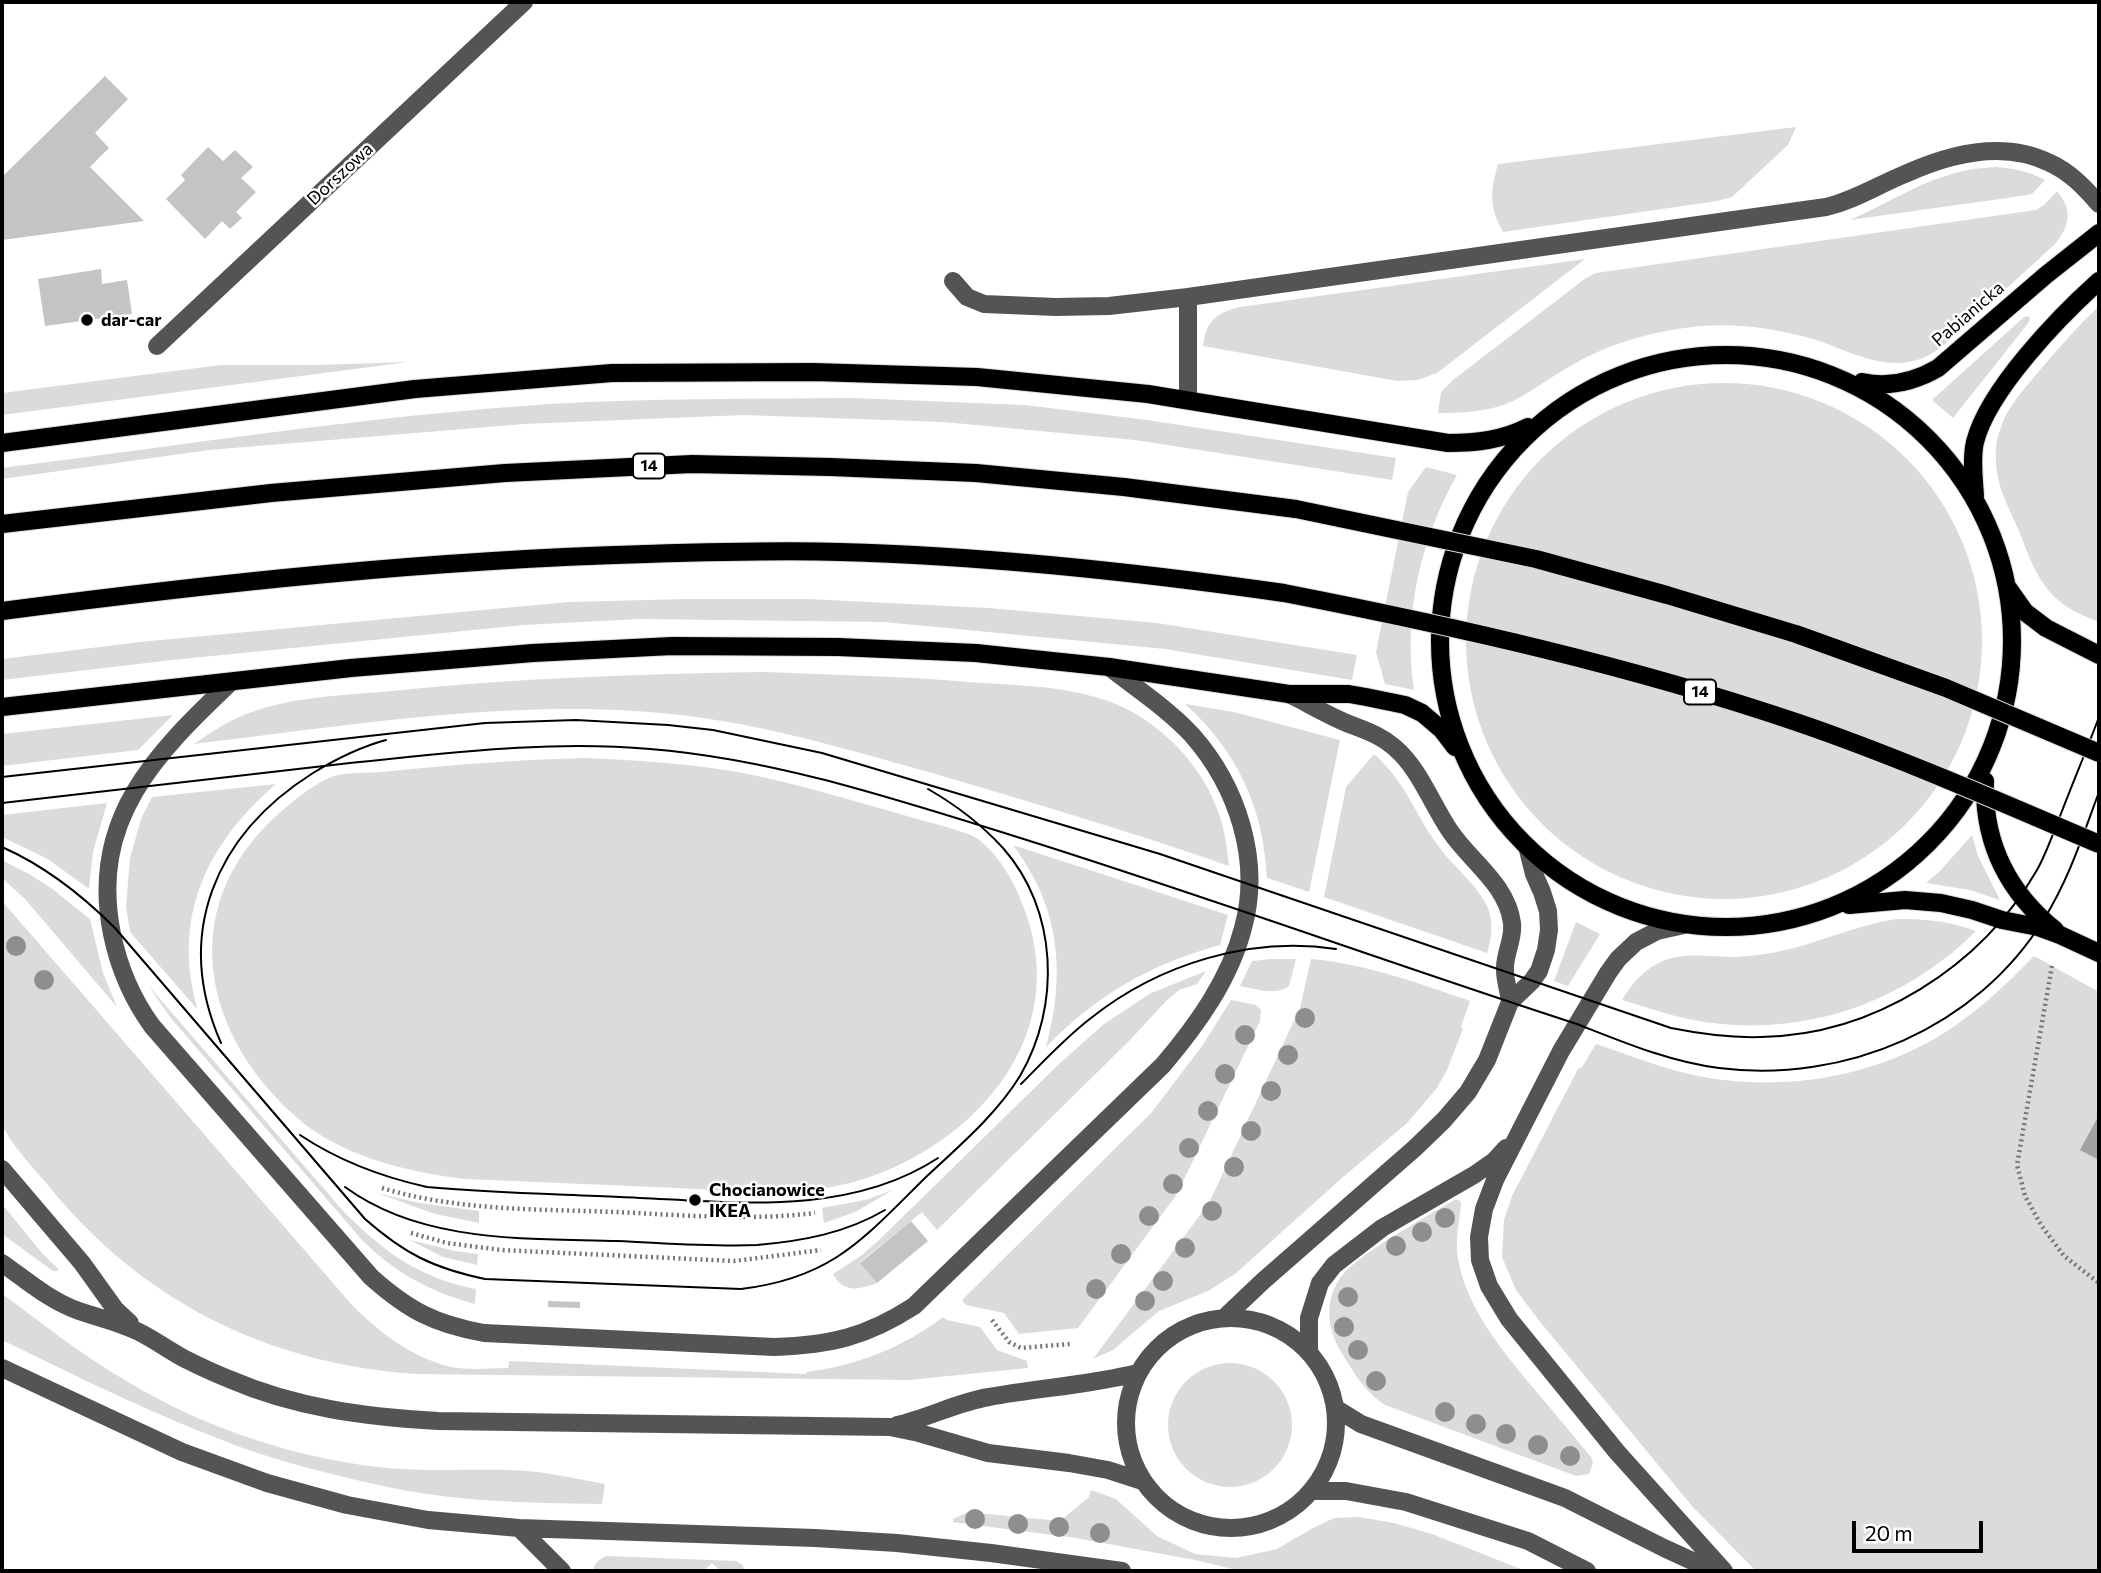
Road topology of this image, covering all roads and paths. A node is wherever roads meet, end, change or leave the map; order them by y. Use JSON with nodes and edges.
{"nodes":[{"id":1,"x":524,"y":2,"type":"edge"},
{"id":2,"x":2099,"y":204,"type":"edge"},
{"id":3,"x":2099,"y":233,"type":"edge"},
{"id":4,"x":953,"y":281,"type":"dead end"},
{"id":5,"x":2099,"y":281,"type":"edge"},
{"id":6,"x":1188,"y":298,"type":"junction"},
{"id":7,"x":157,"y":346,"type":"dead end"},
{"id":8,"x":1848,"y":380,"type":"junction"},
{"id":9,"x":1188,"y":400,"type":"junction"},
{"id":10,"x":1535,"y":424,"type":"junction"},
{"id":11,"x":2,"y":443,"type":"edge"},
{"id":12,"x":1975,"y":496,"type":"junction"},
{"id":13,"x":2,"y":524,"type":"edge"},
{"id":14,"x":2006,"y":585,"type":"junction"},
{"id":15,"x":2,"y":611,"type":"edge"},
{"id":16,"x":2099,"y":655,"type":"edge"},
{"id":17,"x":1110,"y":667,"type":"junction"},
{"id":18,"x":231,"y":682,"type":"junction"},
{"id":19,"x":1289,"y":694,"type":"junction"},
{"id":20,"x":2,"y":708,"type":"edge"},
{"id":21,"x":2099,"y":753,"type":"edge"},
{"id":22,"x":1464,"y":758,"type":"junction"},
{"id":23,"x":1985,"y":759,"type":"junction"},
{"id":24,"x":2099,"y":844,"type":"edge"},
{"id":25,"x":1528,"y":850,"type":"junction"},
{"id":26,"x":1832,"y":907,"type":"junction"},
{"id":27,"x":1684,"y":925,"type":"junction"},
{"id":28,"x":2060,"y":934,"type":"junction"},
{"id":29,"x":2099,"y":953,"type":"edge"},
{"id":30,"x":1510,"y":1002,"type":"junction"},
{"id":31,"x":1513,"y":1140,"type":"junction"},
{"id":32,"x":2,"y":1169,"type":"edge"},
{"id":33,"x":382,"y":1188,"type":"dead end"},
{"id":34,"x":815,"y":1213,"type":"dead end"},
{"id":35,"x":411,"y":1233,"type":"dead end"},
{"id":36,"x":821,"y":1250,"type":"dead end"},
{"id":37,"x":2,"y":1263,"type":"edge"},
{"id":38,"x":2099,"y":1283,"type":"edge"},
{"id":39,"x":1224,"y":1318,"type":"junction"},
{"id":40,"x":992,"y":1320,"type":"dead end"},
{"id":41,"x":140,"y":1333,"type":"junction"},
{"id":42,"x":1070,"y":1344,"type":"dead end"},
{"id":43,"x":1309,"y":1351,"type":"junction"},
{"id":44,"x":2,"y":1368,"type":"edge"},
{"id":45,"x":1138,"y":1373,"type":"junction"},
{"id":46,"x":1335,"y":1408,"type":"junction"},
{"id":47,"x":890,"y":1427,"type":"junction"},
{"id":48,"x":1142,"y":1481,"type":"junction"},
{"id":49,"x":1314,"y":1491,"type":"junction"},
{"id":50,"x":519,"y":1528,"type":"junction"},
{"id":51,"x":562,"y":1571,"type":"edge"},
{"id":52,"x":1122,"y":1571,"type":"edge"},
{"id":53,"x":1587,"y":1571,"type":"edge"},
{"id":54,"x":1714,"y":1571,"type":"edge"},
{"id":55,"x":1724,"y":1571,"type":"edge"}],
"edges":[{"from":1,"to":7,"type":"street","name":"Dorszowa"},
{"from":2,"to":6,"type":"street"},
{"from":3,"to":8,"type":"main road","name":"Pabianicka"},
{"from":4,"to":6,"type":"street"},
{"from":5,"to":12,"type":"main road"},
{"from":6,"to":9,"type":"street"},
{"from":8,"to":10,"type":"main road"},
{"from":8,"to":12,"type":"main road"},
{"from":9,"to":10,"type":"main road"},
{"from":9,"to":11,"type":"main road"},
{"from":10,"to":22,"type":"main road"},
{"from":12,"to":14,"type":"main road"},
{"from":13,"to":21,"type":"main road","number":"14","bridge":true},
{"from":14,"to":16,"type":"main road"},
{"from":14,"to":23,"type":"main road"},
{"from":15,"to":24,"type":"main road","number":"14","bridge":true},
{"from":17,"to":18,"type":"main road"},
{"from":17,"to":18,"type":"street"},
{"from":17,"to":19,"type":"main road"},
{"from":18,"to":20,"type":"main road"},
{"from":19,"to":22,"type":"main road"},
{"from":19,"to":30,"type":"street"},
{"from":22,"to":25,"type":"main road"},
{"from":23,"to":26,"type":"main road"},
{"from":23,"to":28,"type":"main road"},
{"from":25,"to":27,"type":"main road"},
{"from":25,"to":30,"type":"street"},
{"from":26,"to":27,"type":"main road"},
{"from":26,"to":28,"type":"main road"},
{"from":27,"to":31,"type":"street"},
{"from":28,"to":29,"type":"main road"},
{"from":28,"to":38,"type":"path"},
{"from":30,"to":39,"type":"street"},
{"from":31,"to":43,"type":"street"},
{"from":31,"to":55,"type":"street"},
{"from":32,"to":41,"type":"street"},
{"from":33,"to":34,"type":"path"},
{"from":35,"to":36,"type":"path"},
{"from":37,"to":41,"type":"street"},
{"from":39,"to":43,"type":"street"},
{"from":39,"to":45,"type":"street"},
{"from":40,"to":42,"type":"path"},
{"from":41,"to":47,"type":"street"},
{"from":43,"to":46,"type":"street"},
{"from":44,"to":50,"type":"street"},
{"from":45,"to":47,"type":"street"},
{"from":45,"to":48,"type":"street"},
{"from":46,"to":49,"type":"street"},
{"from":46,"to":54,"type":"street"},
{"from":47,"to":48,"type":"street"},
{"from":48,"to":49,"type":"street"},
{"from":49,"to":53,"type":"street"},
{"from":50,"to":51,"type":"street"},
{"from":50,"to":52,"type":"street"}]}
